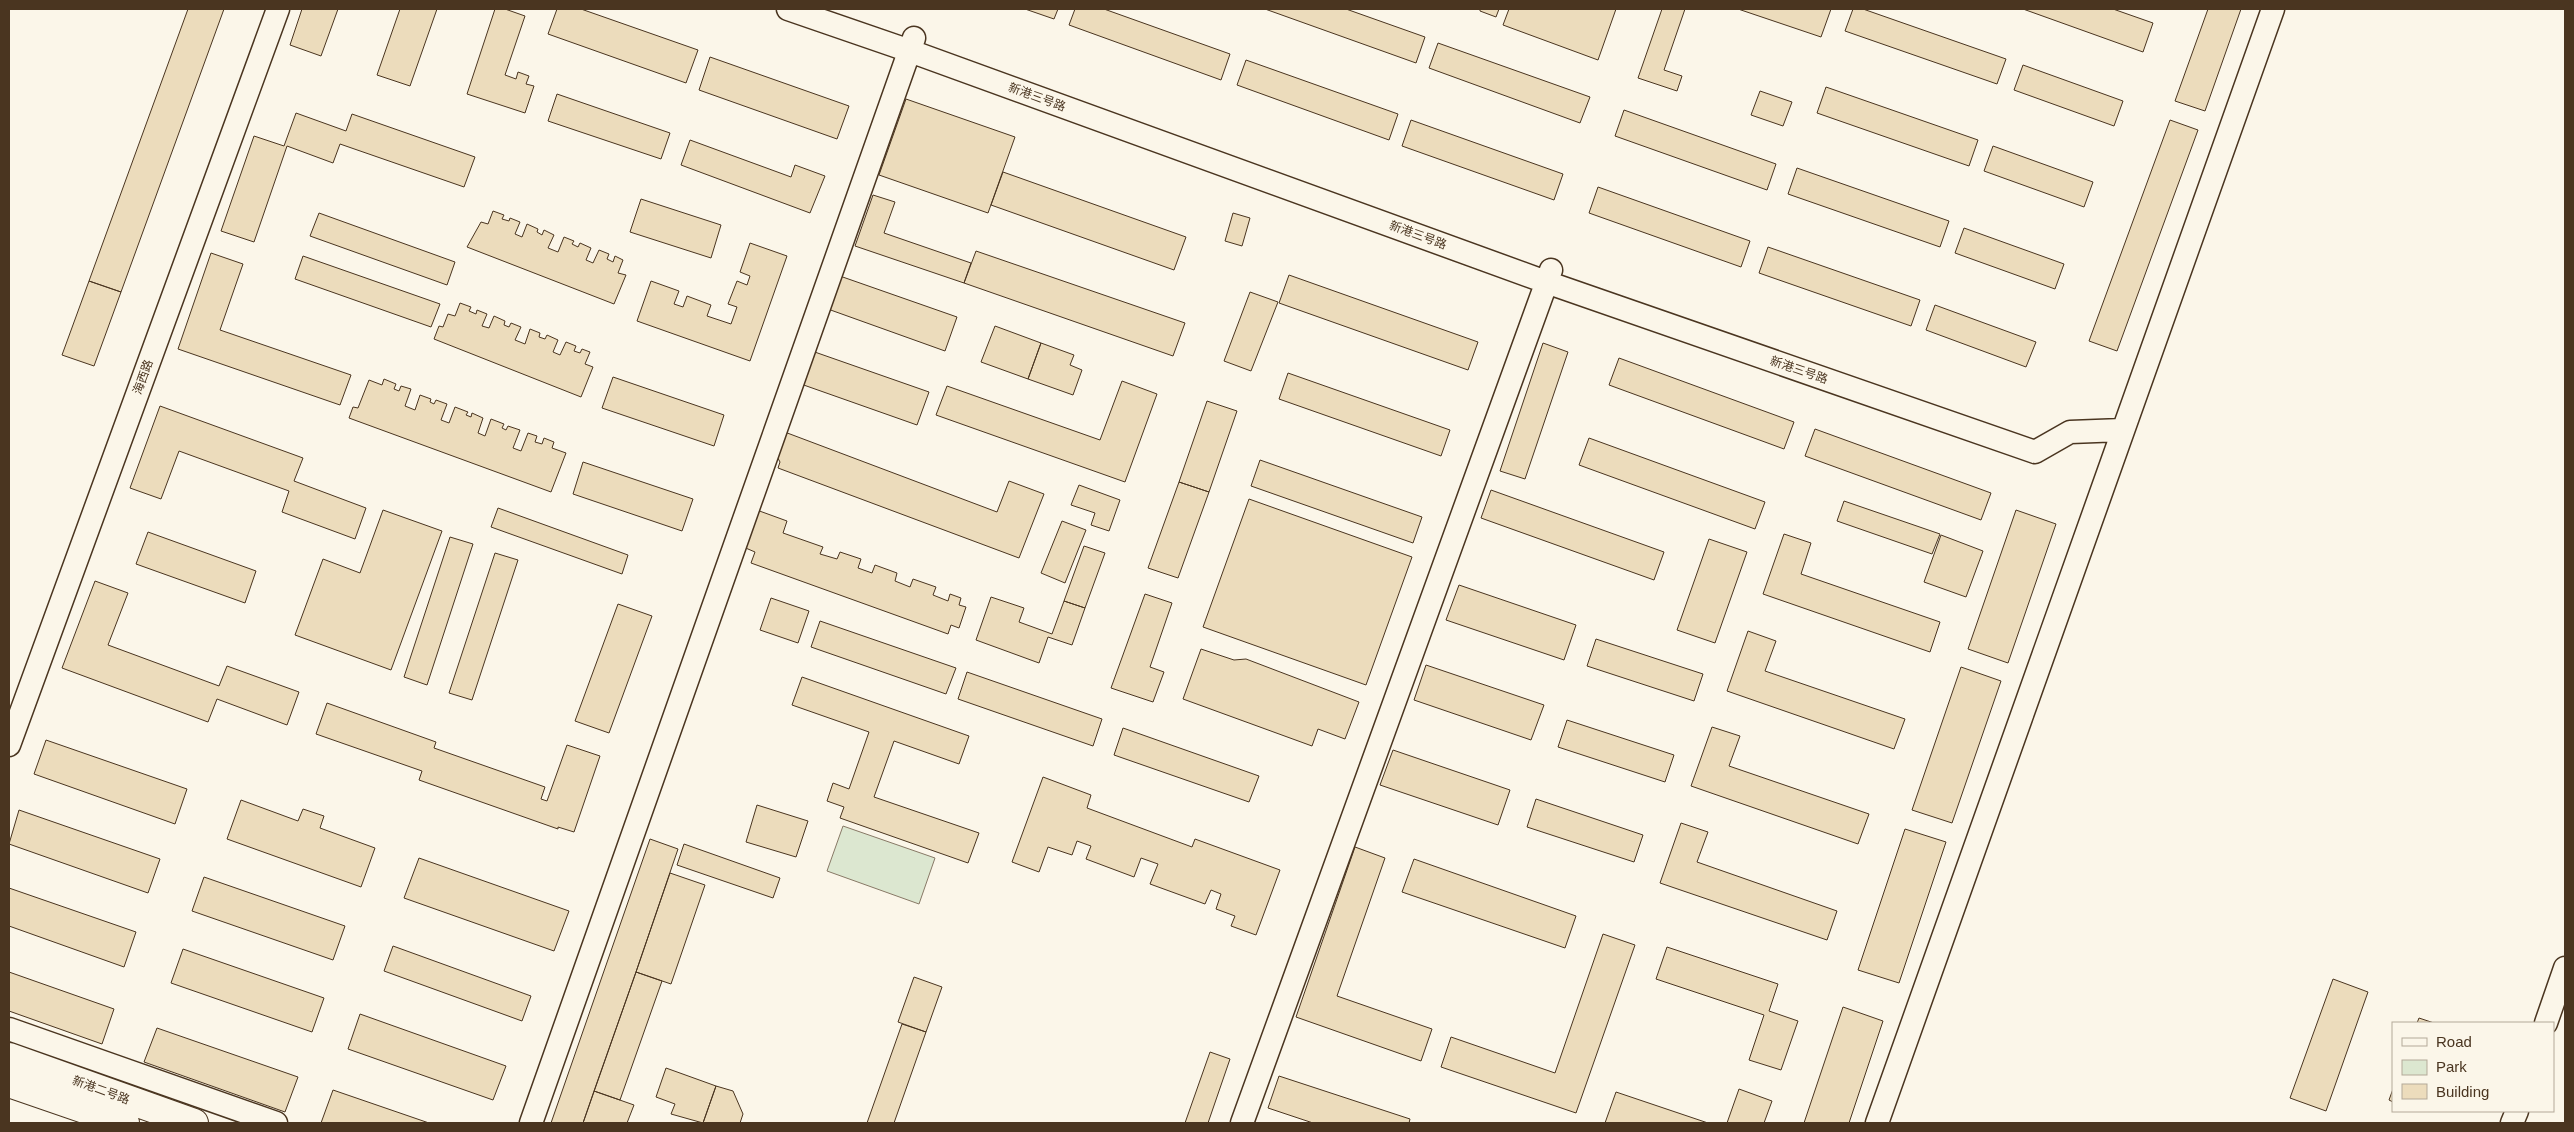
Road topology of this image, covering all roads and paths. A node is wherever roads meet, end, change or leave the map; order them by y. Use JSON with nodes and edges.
{"nodes":[{"id":1,"x":264,"y":9,"type":"edge"},
{"id":2,"x":278,"y":9,"type":"edge"},
{"id":3,"x":788,"y":9,"type":"edge"},
{"id":4,"x":835,"y":9,"type":"edge"},
{"id":5,"x":2273,"y":9,"type":"edge"},
{"id":6,"x":912,"y":44,"type":"junction"},
{"id":7,"x":1549,"y":276,"type":"junction"},
{"id":8,"x":2122,"y":430,"type":"junction"},
{"id":9,"x":9,"y":704,"type":"edge"},
{"id":10,"x":9,"y":745,"type":"edge"},
{"id":11,"x":2565,"y":968,"type":"edge"},
{"id":12,"x":2546,"y":1022,"type":"edge"},
{"id":13,"x":9,"y":1029,"type":"edge"},
{"id":14,"x":9,"y":1057,"type":"edge"},
{"id":15,"x":9,"y":1083,"type":"edge"},
{"id":16,"x":125,"y":1123,"type":"edge"},
{"id":17,"x":194,"y":1123,"type":"edge"},
{"id":18,"x":276,"y":1123,"type":"edge"},
{"id":19,"x":531,"y":1123,"type":"edge"},
{"id":20,"x":1242,"y":1123,"type":"edge"},
{"id":21,"x":1877,"y":1123,"type":"edge"}],
"edges":[{"from":1,"to":9,"type":"street","name":"海西路"},
{"from":2,"to":10,"type":"street","name":"海西路"},
{"from":3,"to":6,"type":"street","name":"新港三号路"},
{"from":4,"to":6,"type":"street","name":"新港三号路"},
{"from":5,"to":8,"type":"street"},
{"from":6,"to":7,"type":"street","name":"新港三号路"},
{"from":6,"to":19,"type":"street"},
{"from":7,"to":8,"type":"street","name":"新港三号路"},
{"from":7,"to":20,"type":"street"},
{"from":8,"to":21,"type":"street"},
{"from":11,"to":12,"type":"street"},
{"from":13,"to":18,"type":"street"},
{"from":14,"to":17,"type":"main road","name":"新港二号路"},
{"from":15,"to":16,"type":"main road","name":"新港二号路"}]}
